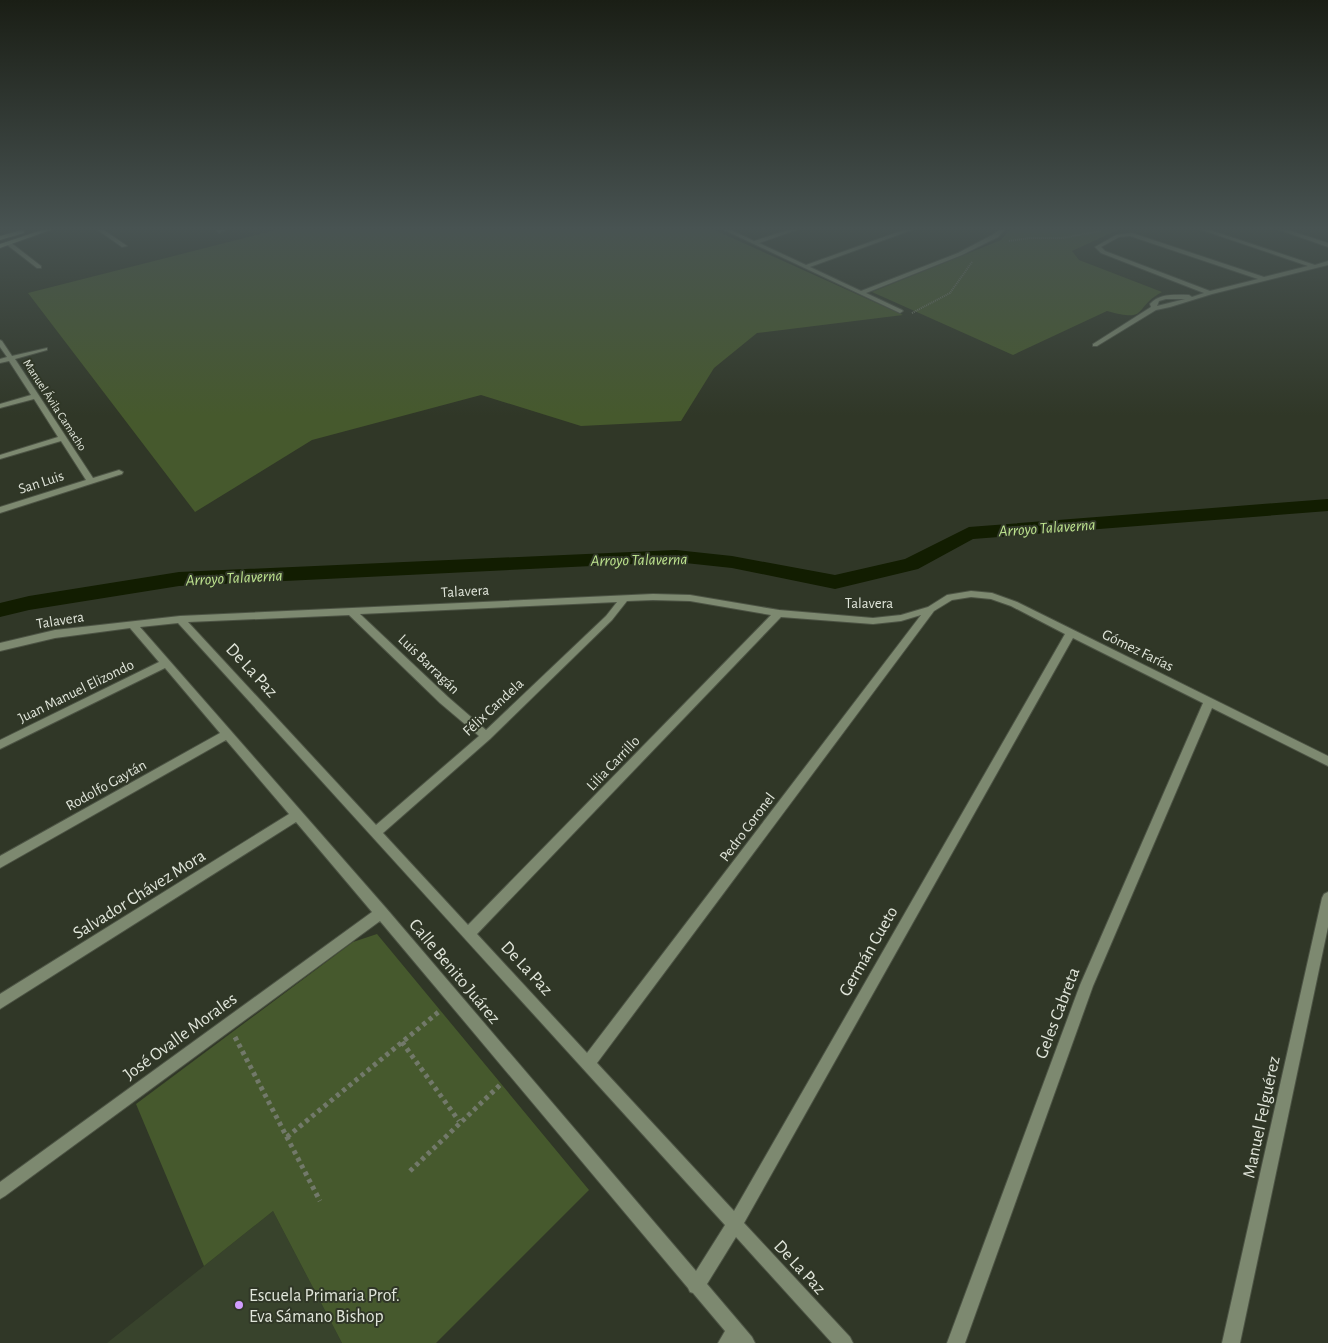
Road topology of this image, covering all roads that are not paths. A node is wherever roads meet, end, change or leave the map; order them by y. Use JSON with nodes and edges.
{"nodes":[{"id":1,"x":855,"y":291,"type":"edge"},
{"id":2,"x":866,"y":291,"type":"edge"},
{"id":3,"x":1204,"y":291,"type":"edge"},
{"id":4,"x":1219,"y":291,"type":"edge"},
{"id":5,"x":860,"y":293,"type":"junction"},
{"id":6,"x":1210,"y":293,"type":"junction"},
{"id":7,"x":900,"y":311,"type":"road end"},
{"id":8,"x":0,"y":342,"type":"edge"},
{"id":9,"x":1095,"y":345,"type":"dead end"},
{"id":10,"x":45,"y":349,"type":"dead end"},
{"id":11,"x":12,"y":358,"type":"junction"},
{"id":12,"x":0,"y":361,"type":"edge"},
{"id":13,"x":35,"y":396,"type":"junction"},
{"id":14,"x":0,"y":406,"type":"edge"},
{"id":15,"x":62,"y":438,"type":"junction"},
{"id":16,"x":0,"y":457,"type":"edge"},
{"id":17,"x":119,"y":472,"type":"dead end"},
{"id":18,"x":90,"y":481,"type":"junction"},
{"id":19,"x":0,"y":510,"type":"edge"},
{"id":20,"x":625,"y":598,"type":"junction"},
{"id":21,"x":931,"y":609,"type":"junction"},
{"id":22,"x":352,"y":612,"type":"junction"},
{"id":23,"x":779,"y":613,"type":"junction"},
{"id":24,"x":180,"y":619,"type":"junction"},
{"id":25,"x":133,"y":625,"type":"junction"},
{"id":26,"x":1070,"y":634,"type":"junction"},
{"id":27,"x":0,"y":647,"type":"edge"},
{"id":28,"x":166,"y":663,"type":"junction"},
{"id":29,"x":1208,"y":702,"type":"junction"},
{"id":30,"x":228,"y":734,"type":"junction"},
{"id":31,"x":486,"y":736,"type":"junction"},
{"id":32,"x":0,"y":745,"type":"edge"},
{"id":33,"x":1328,"y":761,"type":"edge"},
{"id":34,"x":297,"y":815,"type":"junction"},
{"id":35,"x":376,"y":832,"type":"junction"},
{"id":36,"x":0,"y":862,"type":"edge"},
{"id":37,"x":1328,"y":898,"type":"edge"},
{"id":38,"x":382,"y":912,"type":"junction"},
{"id":39,"x":469,"y":933,"type":"junction"},
{"id":40,"x":0,"y":1002,"type":"edge"},
{"id":41,"x":588,"y":1063,"type":"junction"},
{"id":42,"x":0,"y":1191,"type":"edge"},
{"id":43,"x":734,"y":1224,"type":"junction"},
{"id":44,"x":696,"y":1286,"type":"junction"},
{"id":45,"x":736,"y":1339,"type":"edge"},
{"id":46,"x":844,"y":1343,"type":"edge"},
{"id":47,"x":956,"y":1343,"type":"edge"},
{"id":48,"x":1231,"y":1343,"type":"edge"}],
"edges":[{"from":1,"to":5,"type":"street"},
{"from":2,"to":5,"type":"street"},
{"from":3,"to":6,"type":"street"},
{"from":4,"to":6,"type":"street"},
{"from":5,"to":7,"type":"street"},
{"from":6,"to":9,"type":"street"},
{"from":8,"to":11,"type":"street","name":"Manuel Ávila Camacho"},
{"from":10,"to":11,"type":"street"},
{"from":11,"to":12,"type":"street"},
{"from":11,"to":13,"type":"street","name":"Manuel Ávila Camacho"},
{"from":13,"to":14,"type":"street"},
{"from":13,"to":15,"type":"street","name":"Manuel Ávila Camacho"},
{"from":15,"to":16,"type":"street"},
{"from":15,"to":18,"type":"street","name":"Manuel Ávila Camacho"},
{"from":17,"to":18,"type":"street","name":"San Luis"},
{"from":18,"to":19,"type":"street","name":"San Luis"},
{"from":20,"to":22,"type":"street","name":"Talavera"},
{"from":20,"to":23,"type":"street","name":"Talavera"},
{"from":20,"to":31,"type":"street","name":"Félix Candela"},
{"from":21,"to":23,"type":"street","name":"Talavera"},
{"from":21,"to":26,"type":"street","name":"Gómez Farías"},
{"from":21,"to":41,"type":"street","name":"Pedro Coronel"},
{"from":22,"to":24,"type":"street","name":"Talavera"},
{"from":22,"to":31,"type":"street","name":"Luis Barragán"},
{"from":23,"to":39,"type":"street","name":"Lilia Carrillo"},
{"from":24,"to":25,"type":"street","name":"Talavera"},
{"from":24,"to":35,"type":"street","name":"De La Paz"},
{"from":25,"to":27,"type":"street","name":"Talavera"},
{"from":25,"to":28,"type":"street","name":"Calle Benito Juárez"},
{"from":26,"to":29,"type":"street","name":"Gómez Farías"},
{"from":26,"to":43,"type":"street","name":"Germán Cueto"},
{"from":28,"to":30,"type":"street","name":"Calle Benito Juárez"},
{"from":28,"to":32,"type":"street","name":"Juan Manuel Elizondo"},
{"from":29,"to":33,"type":"street","name":"Gómez Farías"},
{"from":29,"to":47,"type":"street","name":"Geles Cabreta"},
{"from":30,"to":34,"type":"street","name":"Calle Benito Juárez"},
{"from":30,"to":36,"type":"street","name":"Rodolfo Gaytán"},
{"from":31,"to":35,"type":"street","name":"Félix Candela"},
{"from":34,"to":38,"type":"street","name":"Calle Benito Juárez"},
{"from":34,"to":40,"type":"street","name":"Salvador Chávez Mora"},
{"from":35,"to":39,"type":"street","name":"De La Paz"},
{"from":37,"to":48,"type":"street","name":"Manuel Felguérez"},
{"from":38,"to":42,"type":"street","name":"José Ovalle Morales"},
{"from":38,"to":44,"type":"street","name":"Calle Benito Juárez"},
{"from":39,"to":41,"type":"street","name":"De La Paz"},
{"from":41,"to":43,"type":"street","name":"De La Paz"},
{"from":43,"to":44,"type":"street","name":"Germán Cueto"},
{"from":43,"to":46,"type":"street","name":"De La Paz"},
{"from":44,"to":45,"type":"street","name":"Calle Benito Juárez"}]}
